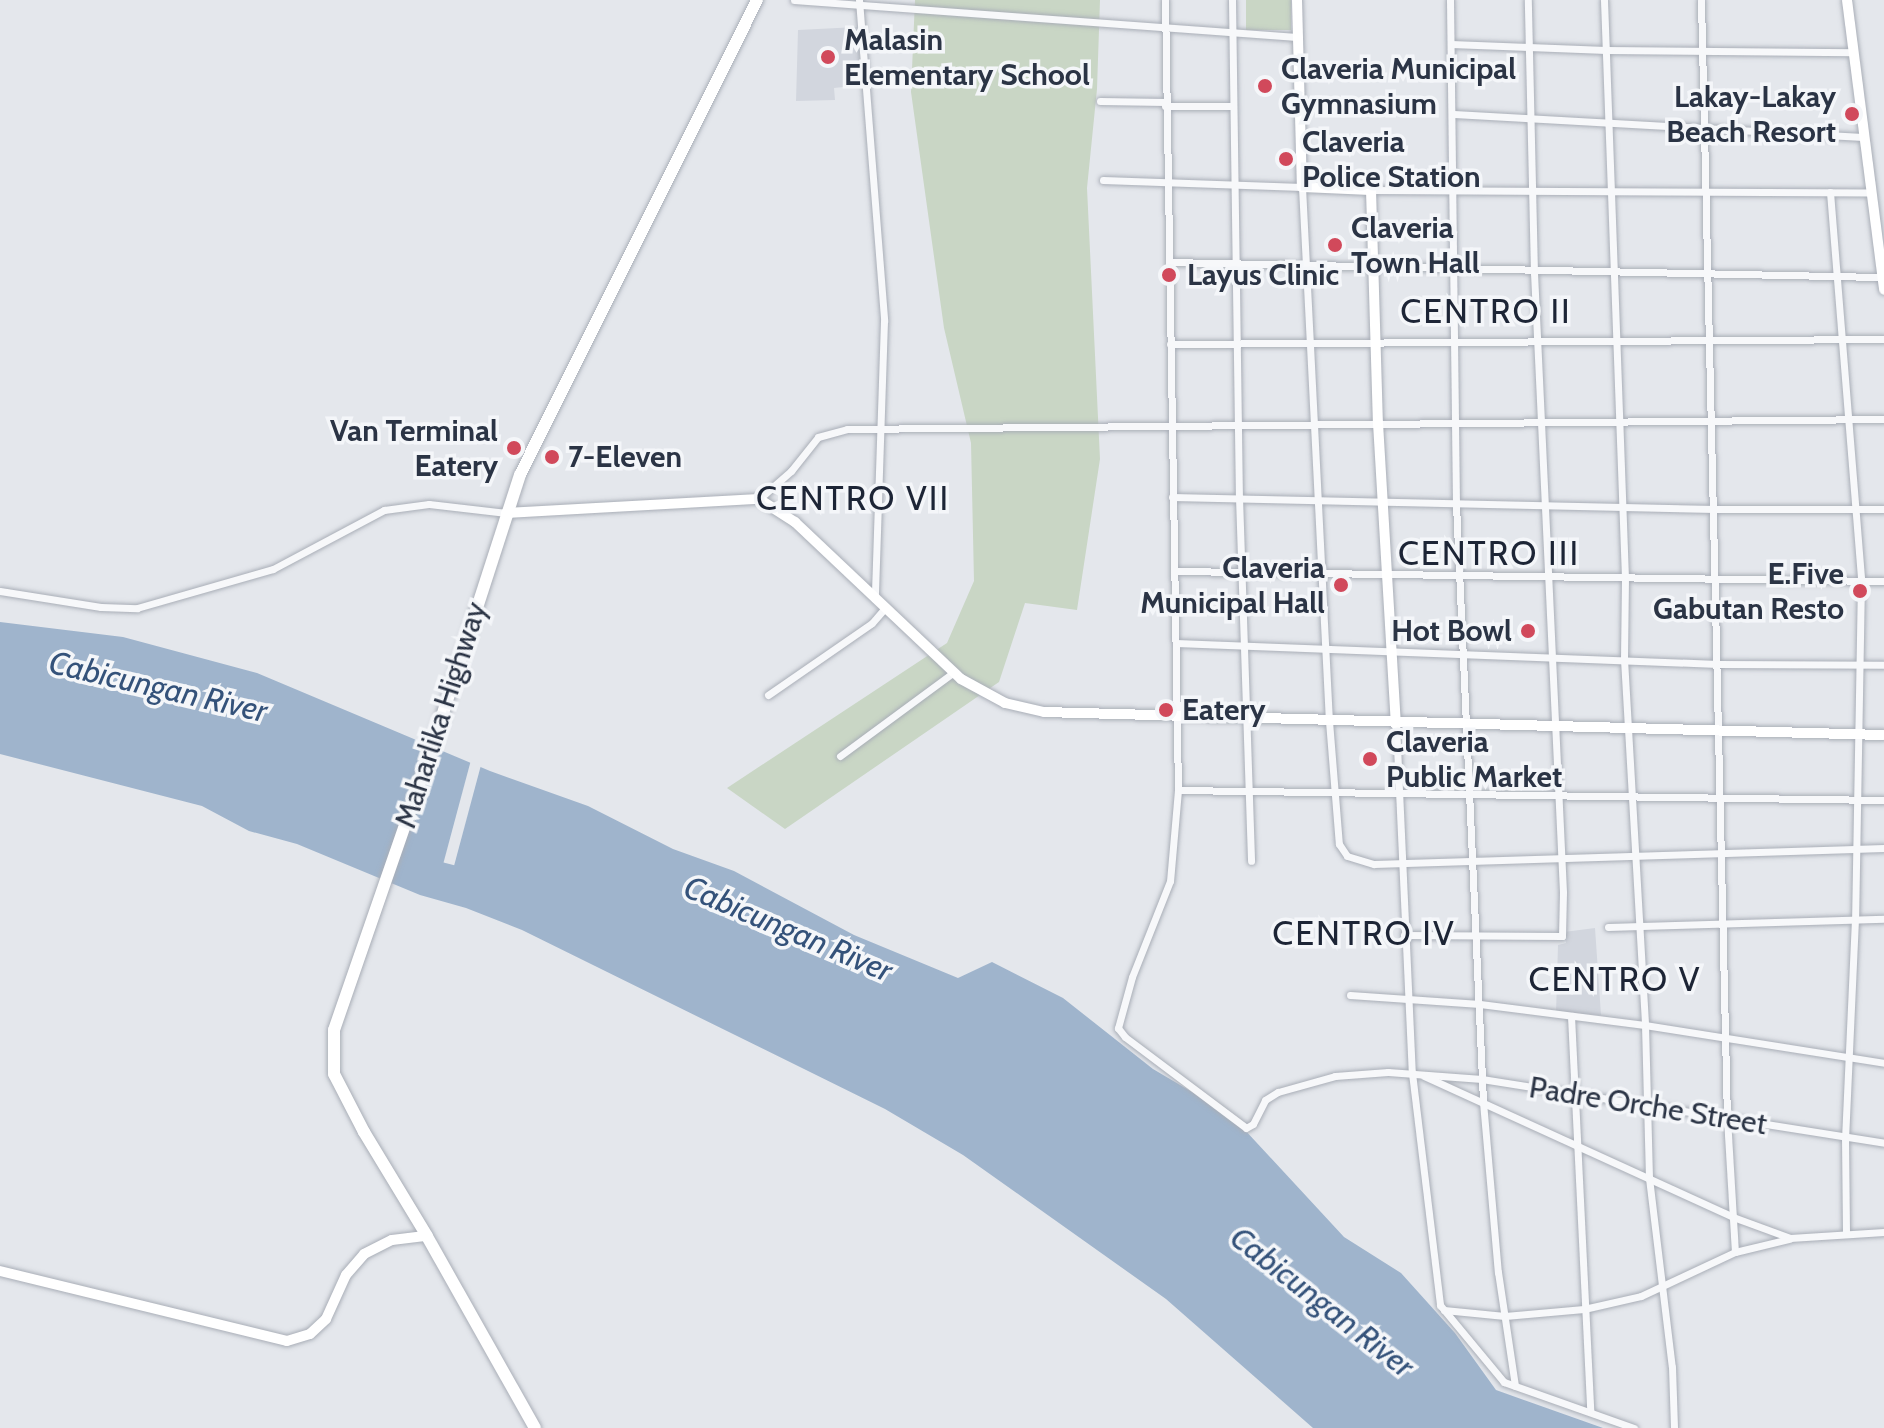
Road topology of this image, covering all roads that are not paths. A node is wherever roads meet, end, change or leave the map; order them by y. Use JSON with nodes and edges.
{"nodes":[{"id":1,"x":757,"y":0,"type":"edge"},
{"id":2,"x":794,"y":0,"type":"edge"},
{"id":3,"x":1165,"y":0,"type":"edge"},
{"id":4,"x":1232,"y":0,"type":"edge"},
{"id":5,"x":1297,"y":0,"type":"edge"},
{"id":6,"x":1450,"y":0,"type":"edge"},
{"id":7,"x":1528,"y":0,"type":"edge"},
{"id":8,"x":1604,"y":0,"type":"edge"},
{"id":9,"x":1701,"y":0,"type":"edge"},
{"id":10,"x":1847,"y":0,"type":"edge"},
{"id":11,"x":859,"y":2,"type":"edge"},
{"id":12,"x":1165,"y":27,"type":"junction"},
{"id":13,"x":1232,"y":32,"type":"junction"},
{"id":14,"x":1297,"y":37,"type":"junction"},
{"id":15,"x":1451,"y":44,"type":"junction"},
{"id":16,"x":1530,"y":47,"type":"junction"},
{"id":17,"x":1606,"y":50,"type":"junction"},
{"id":18,"x":1701,"y":52,"type":"junction"},
{"id":19,"x":1853,"y":52,"type":"junction"},
{"id":20,"x":1100,"y":101,"type":"dead end"},
{"id":21,"x":1165,"y":104,"type":"junction"},
{"id":22,"x":1232,"y":106,"type":"junction"},
{"id":23,"x":1453,"y":114,"type":"junction"},
{"id":24,"x":1532,"y":118,"type":"junction"},
{"id":25,"x":1610,"y":121,"type":"junction"},
{"id":26,"x":1702,"y":127,"type":"junction"},
{"id":27,"x":1863,"y":137,"type":"junction"},
{"id":28,"x":1103,"y":180,"type":"dead end"},
{"id":29,"x":1167,"y":183,"type":"junction"},
{"id":30,"x":1235,"y":187,"type":"junction"},
{"id":31,"x":1302,"y":187,"type":"junction"},
{"id":32,"x":1453,"y":189,"type":"junction"},
{"id":33,"x":1371,"y":190,"type":"junction"},
{"id":34,"x":1533,"y":190,"type":"junction"},
{"id":35,"x":1611,"y":190,"type":"junction"},
{"id":36,"x":1705,"y":190,"type":"junction"},
{"id":37,"x":1830,"y":192,"type":"junction"},
{"id":38,"x":1870,"y":193,"type":"junction"},
{"id":39,"x":1169,"y":262,"type":"junction"},
{"id":40,"x":1237,"y":264,"type":"junction"},
{"id":41,"x":1303,"y":265,"type":"junction"},
{"id":42,"x":1371,"y":266,"type":"junction"},
{"id":43,"x":1453,"y":268,"type":"junction"},
{"id":44,"x":1534,"y":273,"type":"junction"},
{"id":45,"x":1613,"y":274,"type":"junction"},
{"id":46,"x":1706,"y":274,"type":"junction"},
{"id":47,"x":1836,"y":276,"type":"junction"},
{"id":48,"x":1882,"y":277,"type":"edge"},
{"id":49,"x":1884,"y":290,"type":"edge"},
{"id":50,"x":1884,"y":339,"type":"edge"},
{"id":51,"x":1840,"y":340,"type":"junction"},
{"id":52,"x":1537,"y":341,"type":"junction"},
{"id":53,"x":1615,"y":341,"type":"junction"},
{"id":54,"x":1709,"y":341,"type":"junction"},
{"id":55,"x":1454,"y":342,"type":"junction"},
{"id":56,"x":1170,"y":344,"type":"junction"},
{"id":57,"x":1237,"y":344,"type":"junction"},
{"id":58,"x":1375,"y":344,"type":"junction"},
{"id":59,"x":1307,"y":345,"type":"junction"},
{"id":60,"x":1884,"y":419,"type":"edge"},
{"id":61,"x":1845,"y":420,"type":"junction"},
{"id":62,"x":1711,"y":422,"type":"junction"},
{"id":63,"x":1312,"y":423,"type":"junction"},
{"id":64,"x":1378,"y":423,"type":"junction"},
{"id":65,"x":1456,"y":423,"type":"junction"},
{"id":66,"x":1618,"y":423,"type":"junction"},
{"id":67,"x":1239,"y":424,"type":"junction"},
{"id":68,"x":1541,"y":424,"type":"junction"},
{"id":69,"x":1172,"y":425,"type":"junction"},
{"id":70,"x":882,"y":428,"type":"junction"},
{"id":71,"x":1172,"y":497,"type":"junction"},
{"id":72,"x":1239,"y":497,"type":"junction"},
{"id":73,"x":759,"y":499,"type":"junction"},
{"id":74,"x":1316,"y":500,"type":"junction"},
{"id":75,"x":1383,"y":503,"type":"junction"},
{"id":76,"x":1456,"y":504,"type":"junction"},
{"id":77,"x":1545,"y":505,"type":"junction"},
{"id":78,"x":1621,"y":507,"type":"junction"},
{"id":79,"x":1715,"y":509,"type":"junction"},
{"id":80,"x":1884,"y":509,"type":"edge"},
{"id":81,"x":1853,"y":510,"type":"junction"},
{"id":82,"x":506,"y":513,"type":"junction"},
{"id":83,"x":1174,"y":571,"type":"junction"},
{"id":84,"x":1321,"y":572,"type":"junction"},
{"id":85,"x":1242,"y":573,"type":"junction"},
{"id":86,"x":1387,"y":576,"type":"junction"},
{"id":87,"x":1459,"y":577,"type":"junction"},
{"id":88,"x":1625,"y":578,"type":"junction"},
{"id":89,"x":1548,"y":579,"type":"junction"},
{"id":90,"x":1715,"y":579,"type":"junction"},
{"id":91,"x":1861,"y":581,"type":"junction"},
{"id":92,"x":1884,"y":581,"type":"edge"},
{"id":93,"x":0,"y":591,"type":"edge"},
{"id":94,"x":875,"y":599,"type":"junction"},
{"id":95,"x":885,"y":608,"type":"junction"},
{"id":96,"x":1176,"y":643,"type":"junction"},
{"id":97,"x":1244,"y":647,"type":"junction"},
{"id":98,"x":1326,"y":648,"type":"junction"},
{"id":99,"x":1393,"y":652,"type":"junction"},
{"id":100,"x":1465,"y":653,"type":"junction"},
{"id":101,"x":1551,"y":657,"type":"junction"},
{"id":102,"x":1624,"y":659,"type":"junction"},
{"id":103,"x":1718,"y":664,"type":"junction"},
{"id":104,"x":1884,"y":665,"type":"edge"},
{"id":105,"x":1859,"y":666,"type":"junction"},
{"id":106,"x":954,"y":672,"type":"junction"},
{"id":107,"x":768,"y":695,"type":"dead end"},
{"id":108,"x":1177,"y":716,"type":"junction"},
{"id":109,"x":1247,"y":720,"type":"junction"},
{"id":110,"x":1329,"y":721,"type":"junction"},
{"id":111,"x":1396,"y":724,"type":"junction"},
{"id":112,"x":1467,"y":725,"type":"junction"},
{"id":113,"x":1555,"y":727,"type":"junction"},
{"id":114,"x":1627,"y":727,"type":"junction"},
{"id":115,"x":1720,"y":729,"type":"junction"},
{"id":116,"x":1858,"y":735,"type":"junction"},
{"id":117,"x":1884,"y":735,"type":"edge"},
{"id":118,"x":840,"y":756,"type":"dead end"},
{"id":119,"x":1178,"y":790,"type":"junction"},
{"id":120,"x":1247,"y":790,"type":"junction"},
{"id":121,"x":1334,"y":792,"type":"junction"},
{"id":122,"x":1398,"y":793,"type":"junction"},
{"id":123,"x":1470,"y":794,"type":"junction"},
{"id":124,"x":1557,"y":794,"type":"junction"},
{"id":125,"x":1631,"y":795,"type":"junction"},
{"id":126,"x":1721,"y":795,"type":"junction"},
{"id":127,"x":1856,"y":800,"type":"junction"},
{"id":128,"x":1884,"y":800,"type":"edge"},
{"id":129,"x":1855,"y":848,"type":"junction"},
{"id":130,"x":1884,"y":848,"type":"edge"},
{"id":131,"x":1722,"y":854,"type":"junction"},
{"id":132,"x":1634,"y":856,"type":"junction"},
{"id":133,"x":1561,"y":857,"type":"junction"},
{"id":134,"x":1472,"y":858,"type":"junction"},
{"id":135,"x":1251,"y":861,"type":"dead end"},
{"id":136,"x":1400,"y":861,"type":"junction"},
{"id":137,"x":1855,"y":919,"type":"junction"},
{"id":138,"x":1884,"y":919,"type":"edge"},
{"id":139,"x":1722,"y":922,"type":"junction"},
{"id":140,"x":1639,"y":926,"type":"junction"},
{"id":141,"x":1608,"y":927,"type":"dead end"},
{"id":142,"x":1404,"y":935,"type":"junction"},
{"id":143,"x":1477,"y":936,"type":"junction"},
{"id":144,"x":1350,"y":995,"type":"dead end"},
{"id":145,"x":1408,"y":998,"type":"junction"},
{"id":146,"x":1480,"y":1004,"type":"junction"},
{"id":147,"x":1571,"y":1016,"type":"junction"},
{"id":148,"x":1645,"y":1025,"type":"junction"},
{"id":149,"x":1726,"y":1038,"type":"junction"},
{"id":150,"x":1849,"y":1057,"type":"junction"},
{"id":151,"x":1884,"y":1063,"type":"edge"},
{"id":152,"x":1415,"y":1074,"type":"junction"},
{"id":153,"x":1482,"y":1079,"type":"junction"},
{"id":154,"x":1574,"y":1096,"type":"junction"},
{"id":155,"x":1483,"y":1102,"type":"junction"},
{"id":156,"x":1647,"y":1107,"type":"junction"},
{"id":157,"x":1727,"y":1118,"type":"junction"},
{"id":158,"x":1845,"y":1137,"type":"junction"},
{"id":159,"x":1884,"y":1143,"type":"edge"},
{"id":160,"x":1577,"y":1147,"type":"junction"},
{"id":161,"x":1649,"y":1178,"type":"junction"},
{"id":162,"x":1733,"y":1217,"type":"junction"},
{"id":163,"x":1884,"y":1232,"type":"edge"},
{"id":164,"x":1846,"y":1233,"type":"junction"},
{"id":165,"x":427,"y":1236,"type":"junction"},
{"id":166,"x":1790,"y":1238,"type":"junction"},
{"id":167,"x":1735,"y":1252,"type":"junction"},
{"id":168,"x":0,"y":1271,"type":"edge"},
{"id":169,"x":1659,"y":1286,"type":"junction"},
{"id":170,"x":1584,"y":1309,"type":"junction"},
{"id":171,"x":1444,"y":1310,"type":"junction"},
{"id":172,"x":1505,"y":1316,"type":"junction"},
{"id":173,"x":1515,"y":1386,"type":"junction"},
{"id":174,"x":1590,"y":1411,"type":"junction"},
{"id":175,"x":535,"y":1428,"type":"edge"},
{"id":176,"x":1634,"y":1428,"type":"edge"},
{"id":177,"x":1674,"y":1428,"type":"edge"}],
"edges":[{"from":1,"to":82,"type":"highway","name":"Maharlika Highway"},
{"from":2,"to":11,"type":"street"},
{"from":3,"to":12,"type":"street"},
{"from":4,"to":13,"type":"street"},
{"from":5,"to":14,"type":"street"},
{"from":6,"to":15,"type":"street"},
{"from":7,"to":16,"type":"street"},
{"from":8,"to":17,"type":"street"},
{"from":9,"to":18,"type":"street"},
{"from":10,"to":19,"type":"street"},
{"from":11,"to":12,"type":"street"},
{"from":11,"to":70,"type":"street"},
{"from":12,"to":13,"type":"street"},
{"from":12,"to":21,"type":"street"},
{"from":13,"to":14,"type":"street"},
{"from":13,"to":22,"type":"street"},
{"from":14,"to":31,"type":"street"},
{"from":15,"to":16,"type":"street"},
{"from":15,"to":23,"type":"street"},
{"from":16,"to":17,"type":"street"},
{"from":16,"to":24,"type":"street"},
{"from":17,"to":18,"type":"street"},
{"from":17,"to":25,"type":"street"},
{"from":18,"to":19,"type":"street"},
{"from":18,"to":26,"type":"street"},
{"from":19,"to":27,"type":"street"},
{"from":20,"to":21,"type":"street"},
{"from":21,"to":22,"type":"street"},
{"from":21,"to":29,"type":"street"},
{"from":22,"to":30,"type":"street"},
{"from":23,"to":24,"type":"street"},
{"from":23,"to":32,"type":"street"},
{"from":24,"to":25,"type":"street"},
{"from":24,"to":34,"type":"street"},
{"from":25,"to":26,"type":"street"},
{"from":25,"to":35,"type":"street"},
{"from":26,"to":27,"type":"street"},
{"from":26,"to":36,"type":"street"},
{"from":27,"to":38,"type":"street"},
{"from":28,"to":29,"type":"street"},
{"from":29,"to":30,"type":"street"},
{"from":29,"to":39,"type":"street"},
{"from":30,"to":31,"type":"street"},
{"from":30,"to":40,"type":"street"},
{"from":31,"to":33,"type":"street"},
{"from":31,"to":41,"type":"street"},
{"from":32,"to":33,"type":"street"},
{"from":32,"to":34,"type":"street"},
{"from":32,"to":43,"type":"street"},
{"from":33,"to":42,"type":"street"},
{"from":34,"to":35,"type":"street"},
{"from":34,"to":44,"type":"street"},
{"from":35,"to":36,"type":"street"},
{"from":35,"to":45,"type":"street"},
{"from":36,"to":37,"type":"street"},
{"from":36,"to":46,"type":"street"},
{"from":37,"to":38,"type":"street"},
{"from":37,"to":47,"type":"street"},
{"from":38,"to":48,"type":"street"},
{"from":39,"to":40,"type":"street"},
{"from":39,"to":56,"type":"street"},
{"from":40,"to":41,"type":"street"},
{"from":40,"to":57,"type":"street"},
{"from":41,"to":42,"type":"street"},
{"from":41,"to":59,"type":"street"},
{"from":42,"to":43,"type":"street"},
{"from":42,"to":58,"type":"street"},
{"from":43,"to":44,"type":"street"},
{"from":43,"to":55,"type":"street"},
{"from":44,"to":45,"type":"street"},
{"from":44,"to":52,"type":"street"},
{"from":45,"to":46,"type":"street"},
{"from":45,"to":53,"type":"street"},
{"from":46,"to":47,"type":"street"},
{"from":46,"to":54,"type":"street"},
{"from":47,"to":48,"type":"street"},
{"from":47,"to":51,"type":"street"},
{"from":48,"to":49,"type":"street"},
{"from":50,"to":51,"type":"street"},
{"from":51,"to":54,"type":"street"},
{"from":51,"to":61,"type":"street"},
{"from":52,"to":53,"type":"street"},
{"from":52,"to":55,"type":"street"},
{"from":52,"to":68,"type":"street"},
{"from":53,"to":54,"type":"street"},
{"from":53,"to":66,"type":"street"},
{"from":54,"to":62,"type":"street"},
{"from":55,"to":58,"type":"street"},
{"from":55,"to":65,"type":"street"},
{"from":56,"to":57,"type":"street"},
{"from":56,"to":69,"type":"street"},
{"from":57,"to":59,"type":"street"},
{"from":57,"to":67,"type":"street"},
{"from":58,"to":59,"type":"street"},
{"from":58,"to":64,"type":"street"},
{"from":59,"to":63,"type":"street"},
{"from":60,"to":61,"type":"street"},
{"from":61,"to":62,"type":"street"},
{"from":61,"to":81,"type":"street"},
{"from":62,"to":66,"type":"street"},
{"from":62,"to":79,"type":"street"},
{"from":63,"to":64,"type":"street"},
{"from":63,"to":67,"type":"street"},
{"from":63,"to":74,"type":"street"},
{"from":64,"to":65,"type":"street"},
{"from":64,"to":75,"type":"street"},
{"from":65,"to":68,"type":"street"},
{"from":65,"to":76,"type":"street"},
{"from":66,"to":68,"type":"street"},
{"from":66,"to":78,"type":"street"},
{"from":67,"to":69,"type":"street"},
{"from":67,"to":72,"type":"street"},
{"from":68,"to":77,"type":"street"},
{"from":69,"to":70,"type":"street"},
{"from":69,"to":71,"type":"street"},
{"from":70,"to":73,"type":"street"},
{"from":70,"to":94,"type":"street"},
{"from":71,"to":72,"type":"street"},
{"from":71,"to":83,"type":"street"},
{"from":72,"to":74,"type":"street"},
{"from":72,"to":85,"type":"street"},
{"from":73,"to":82,"type":"street"},
{"from":73,"to":94,"type":"street"},
{"from":74,"to":75,"type":"street"},
{"from":74,"to":84,"type":"street"},
{"from":75,"to":76,"type":"street"},
{"from":75,"to":86,"type":"street"},
{"from":76,"to":77,"type":"street"},
{"from":76,"to":87,"type":"street"},
{"from":77,"to":78,"type":"street"},
{"from":77,"to":89,"type":"street"},
{"from":78,"to":79,"type":"street"},
{"from":78,"to":88,"type":"street"},
{"from":79,"to":81,"type":"street"},
{"from":79,"to":90,"type":"street"},
{"from":80,"to":81,"type":"street"},
{"from":81,"to":91,"type":"street"},
{"from":82,"to":93,"type":"street"},
{"from":82,"to":165,"type":"highway","name":"Maharlika Highway"},
{"from":83,"to":85,"type":"street"},
{"from":83,"to":96,"type":"street"},
{"from":84,"to":85,"type":"street"},
{"from":84,"to":86,"type":"street"},
{"from":84,"to":98,"type":"street"},
{"from":85,"to":97,"type":"street"},
{"from":86,"to":87,"type":"street"},
{"from":86,"to":99,"type":"street"},
{"from":87,"to":89,"type":"street"},
{"from":87,"to":100,"type":"street"},
{"from":88,"to":89,"type":"street"},
{"from":88,"to":90,"type":"street"},
{"from":88,"to":102,"type":"street"},
{"from":89,"to":101,"type":"street"},
{"from":90,"to":91,"type":"street"},
{"from":90,"to":103,"type":"street"},
{"from":91,"to":92,"type":"street"},
{"from":91,"to":105,"type":"street"},
{"from":94,"to":95,"type":"street"},
{"from":95,"to":106,"type":"street"},
{"from":95,"to":107,"type":"street"},
{"from":96,"to":97,"type":"street"},
{"from":96,"to":108,"type":"street"},
{"from":97,"to":98,"type":"street"},
{"from":97,"to":109,"type":"street"},
{"from":98,"to":99,"type":"street"},
{"from":98,"to":110,"type":"street"},
{"from":99,"to":100,"type":"street"},
{"from":99,"to":111,"type":"street"},
{"from":100,"to":101,"type":"street"},
{"from":100,"to":112,"type":"street"},
{"from":101,"to":102,"type":"street"},
{"from":101,"to":113,"type":"street"},
{"from":102,"to":103,"type":"street"},
{"from":102,"to":114,"type":"street"},
{"from":103,"to":105,"type":"street"},
{"from":103,"to":115,"type":"street"},
{"from":104,"to":105,"type":"street"},
{"from":105,"to":116,"type":"street"},
{"from":106,"to":108,"type":"street"},
{"from":106,"to":118,"type":"street"},
{"from":108,"to":109,"type":"street"},
{"from":108,"to":119,"type":"street"},
{"from":109,"to":110,"type":"street"},
{"from":109,"to":120,"type":"street"},
{"from":110,"to":111,"type":"street"},
{"from":110,"to":121,"type":"street"},
{"from":111,"to":112,"type":"street"},
{"from":111,"to":122,"type":"street"},
{"from":112,"to":113,"type":"street"},
{"from":112,"to":123,"type":"street"},
{"from":113,"to":114,"type":"street"},
{"from":113,"to":124,"type":"street"},
{"from":114,"to":115,"type":"street"},
{"from":114,"to":125,"type":"street"},
{"from":115,"to":116,"type":"street"},
{"from":115,"to":126,"type":"street"},
{"from":116,"to":117,"type":"street"},
{"from":116,"to":127,"type":"street"},
{"from":119,"to":120,"type":"street"},
{"from":119,"to":152,"type":"street","name":"Padre Orche Street"},
{"from":120,"to":121,"type":"street"},
{"from":120,"to":135,"type":"street"},
{"from":121,"to":122,"type":"street"},
{"from":121,"to":136,"type":"street"},
{"from":122,"to":123,"type":"street"},
{"from":122,"to":136,"type":"street"},
{"from":123,"to":124,"type":"street"},
{"from":123,"to":134,"type":"street"},
{"from":124,"to":125,"type":"street"},
{"from":124,"to":133,"type":"street"},
{"from":125,"to":126,"type":"street"},
{"from":125,"to":132,"type":"street"},
{"from":126,"to":127,"type":"street"},
{"from":126,"to":131,"type":"street"},
{"from":127,"to":128,"type":"street"},
{"from":127,"to":129,"type":"street"},
{"from":129,"to":130,"type":"street"},
{"from":129,"to":131,"type":"street"},
{"from":129,"to":137,"type":"street"},
{"from":131,"to":132,"type":"street"},
{"from":131,"to":139,"type":"street"},
{"from":132,"to":133,"type":"street"},
{"from":132,"to":140,"type":"street"},
{"from":133,"to":134,"type":"street"},
{"from":133,"to":143,"type":"street"},
{"from":134,"to":136,"type":"street"},
{"from":134,"to":143,"type":"street"},
{"from":136,"to":142,"type":"street"},
{"from":137,"to":138,"type":"street"},
{"from":137,"to":139,"type":"street"},
{"from":137,"to":150,"type":"street"},
{"from":139,"to":140,"type":"street"},
{"from":139,"to":149,"type":"street"},
{"from":140,"to":141,"type":"street"},
{"from":140,"to":148,"type":"street"},
{"from":142,"to":143,"type":"street"},
{"from":142,"to":145,"type":"street"},
{"from":143,"to":146,"type":"street"},
{"from":144,"to":145,"type":"street"},
{"from":145,"to":146,"type":"street"},
{"from":145,"to":152,"type":"street"},
{"from":146,"to":147,"type":"street"},
{"from":146,"to":153,"type":"street"},
{"from":147,"to":148,"type":"street"},
{"from":147,"to":154,"type":"street"},
{"from":148,"to":149,"type":"street"},
{"from":148,"to":156,"type":"street"},
{"from":149,"to":150,"type":"street"},
{"from":149,"to":157,"type":"street"},
{"from":150,"to":151,"type":"street"},
{"from":150,"to":158,"type":"street"},
{"from":152,"to":153,"type":"street","name":"Padre Orche Street"},
{"from":152,"to":155,"type":"street"},
{"from":152,"to":171,"type":"street"},
{"from":153,"to":154,"type":"street","name":"Padre Orche Street"},
{"from":153,"to":155,"type":"street"},
{"from":154,"to":156,"type":"street","name":"Padre Orche Street"},
{"from":154,"to":160,"type":"street"},
{"from":155,"to":160,"type":"street"},
{"from":155,"to":172,"type":"street"},
{"from":156,"to":157,"type":"street","name":"Padre Orche Street"},
{"from":156,"to":161,"type":"street"},
{"from":157,"to":158,"type":"street","name":"Padre Orche Street"},
{"from":157,"to":162,"type":"street"},
{"from":158,"to":159,"type":"street","name":"Padre Orche Street"},
{"from":158,"to":164,"type":"street"},
{"from":160,"to":161,"type":"street"},
{"from":160,"to":170,"type":"street"},
{"from":161,"to":162,"type":"street"},
{"from":161,"to":169,"type":"street"},
{"from":162,"to":166,"type":"street"},
{"from":162,"to":167,"type":"street"},
{"from":163,"to":164,"type":"street"},
{"from":164,"to":166,"type":"street"},
{"from":165,"to":168,"type":"street"},
{"from":165,"to":175,"type":"highway","name":"Maharlika Highway"},
{"from":166,"to":167,"type":"street"},
{"from":167,"to":169,"type":"street"},
{"from":169,"to":170,"type":"street"},
{"from":169,"to":177,"type":"street"},
{"from":170,"to":172,"type":"street"},
{"from":170,"to":174,"type":"street"},
{"from":171,"to":172,"type":"street"},
{"from":171,"to":173,"type":"street"},
{"from":172,"to":173,"type":"street"},
{"from":173,"to":174,"type":"street"},
{"from":174,"to":176,"type":"street"}]}
